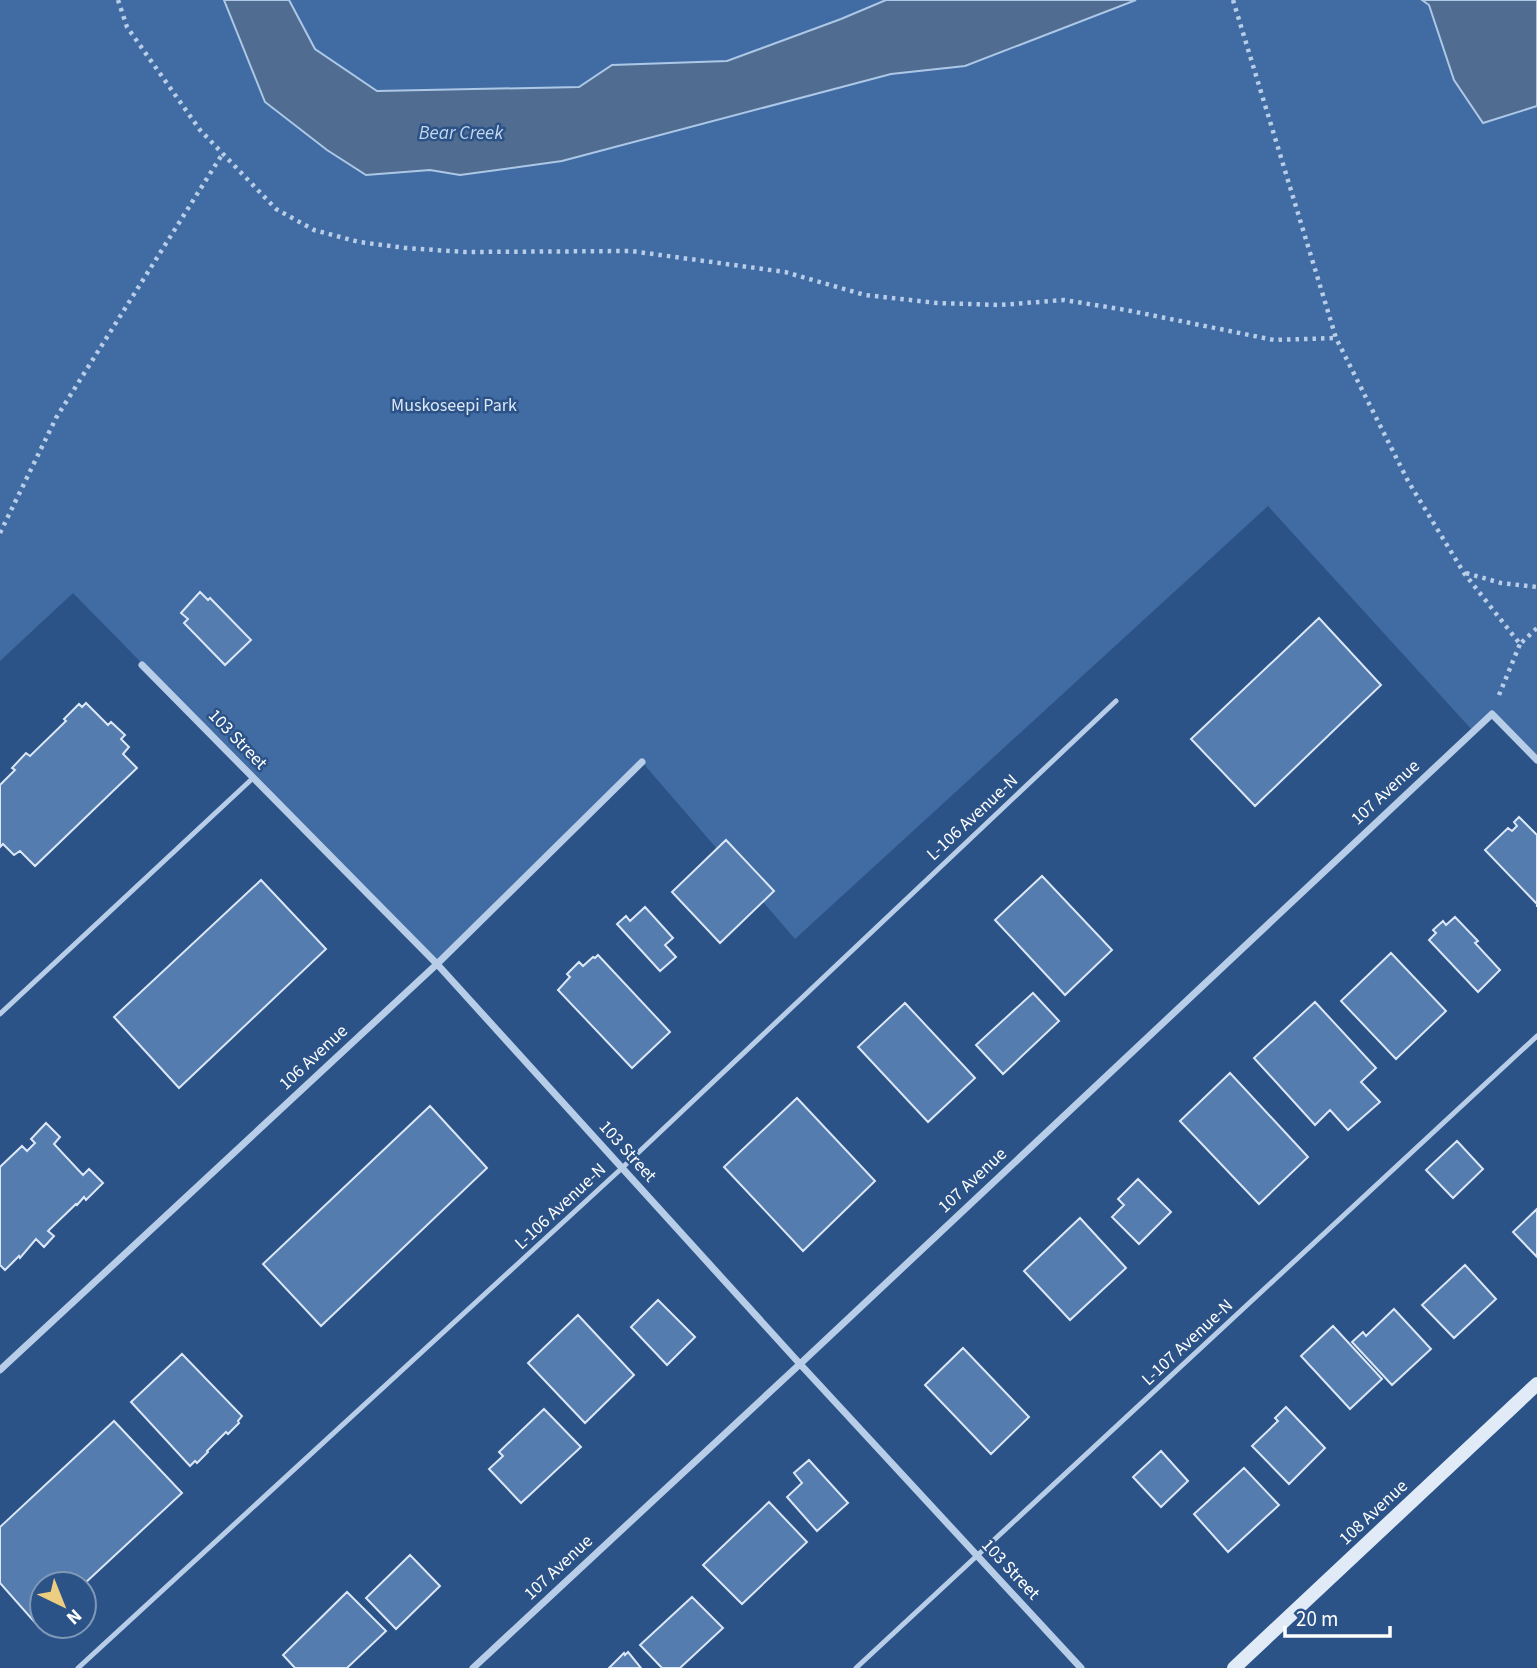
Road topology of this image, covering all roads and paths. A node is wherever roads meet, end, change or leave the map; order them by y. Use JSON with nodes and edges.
{"nodes":[{"id":1,"x":117,"y":0,"type":"edge"},
{"id":2,"x":1233,"y":0,"type":"edge"},
{"id":3,"x":223,"y":153,"type":"junction"},
{"id":4,"x":1336,"y":338,"type":"junction"},
{"id":5,"x":0,"y":533,"type":"edge"},
{"id":6,"x":1464,"y":573,"type":"junction"},
{"id":7,"x":1537,"y":587,"type":"edge"},
{"id":8,"x":1537,"y":628,"type":"edge"},
{"id":9,"x":1520,"y":644,"type":"junction"},
{"id":10,"x":142,"y":665,"type":"dead end"},
{"id":11,"x":1116,"y":701,"type":"dead end"},
{"id":12,"x":1492,"y":714,"type":"junction"},
{"id":13,"x":1537,"y":760,"type":"edge"},
{"id":14,"x":642,"y":762,"type":"dead end"},
{"id":15,"x":253,"y":778,"type":"junction"},
{"id":16,"x":437,"y":964,"type":"junction"},
{"id":17,"x":0,"y":1014,"type":"edge"},
{"id":18,"x":1537,"y":1037,"type":"edge"},
{"id":19,"x":622,"y":1168,"type":"junction"},
{"id":20,"x":800,"y":1364,"type":"junction"},
{"id":21,"x":0,"y":1370,"type":"edge"},
{"id":22,"x":1537,"y":1384,"type":"edge"},
{"id":23,"x":977,"y":1556,"type":"junction"},
{"id":24,"x":78,"y":1668,"type":"edge"},
{"id":25,"x":473,"y":1668,"type":"edge"},
{"id":26,"x":856,"y":1668,"type":"edge"},
{"id":27,"x":1081,"y":1668,"type":"edge"},
{"id":28,"x":1234,"y":1668,"type":"edge"}],
"edges":[{"from":1,"to":3,"type":"path"},
{"from":2,"to":4,"type":"path"},
{"from":3,"to":4,"type":"path"},
{"from":3,"to":5,"type":"path"},
{"from":4,"to":6,"type":"path"},
{"from":6,"to":7,"type":"path"},
{"from":6,"to":9,"type":"path"},
{"from":8,"to":9,"type":"path"},
{"from":9,"to":12,"type":"path"},
{"from":10,"to":15,"type":"street","name":"103 Street"},
{"from":11,"to":19,"type":"lane","name":"L-106 Avenue-N"},
{"from":12,"to":13,"type":"street"},
{"from":12,"to":20,"type":"street","name":"107 Avenue"},
{"from":14,"to":16,"type":"street","name":"106 Avenue"},
{"from":15,"to":16,"type":"street","name":"103 Street"},
{"from":15,"to":17,"type":"lane"},
{"from":16,"to":19,"type":"street","name":"103 Street"},
{"from":16,"to":21,"type":"street","name":"106 Avenue"},
{"from":18,"to":23,"type":"lane","name":"L-107 Avenue-N"},
{"from":19,"to":20,"type":"street","name":"103 Street"},
{"from":19,"to":24,"type":"lane","name":"L-106 Avenue-N"},
{"from":20,"to":23,"type":"street","name":"103 Street"},
{"from":20,"to":25,"type":"street","name":"107 Avenue"},
{"from":22,"to":28,"type":"street","name":"108 Avenue"},
{"from":23,"to":26,"type":"lane","name":"L-107 Avenue-N"},
{"from":23,"to":27,"type":"street","name":"103 Street"}]}
